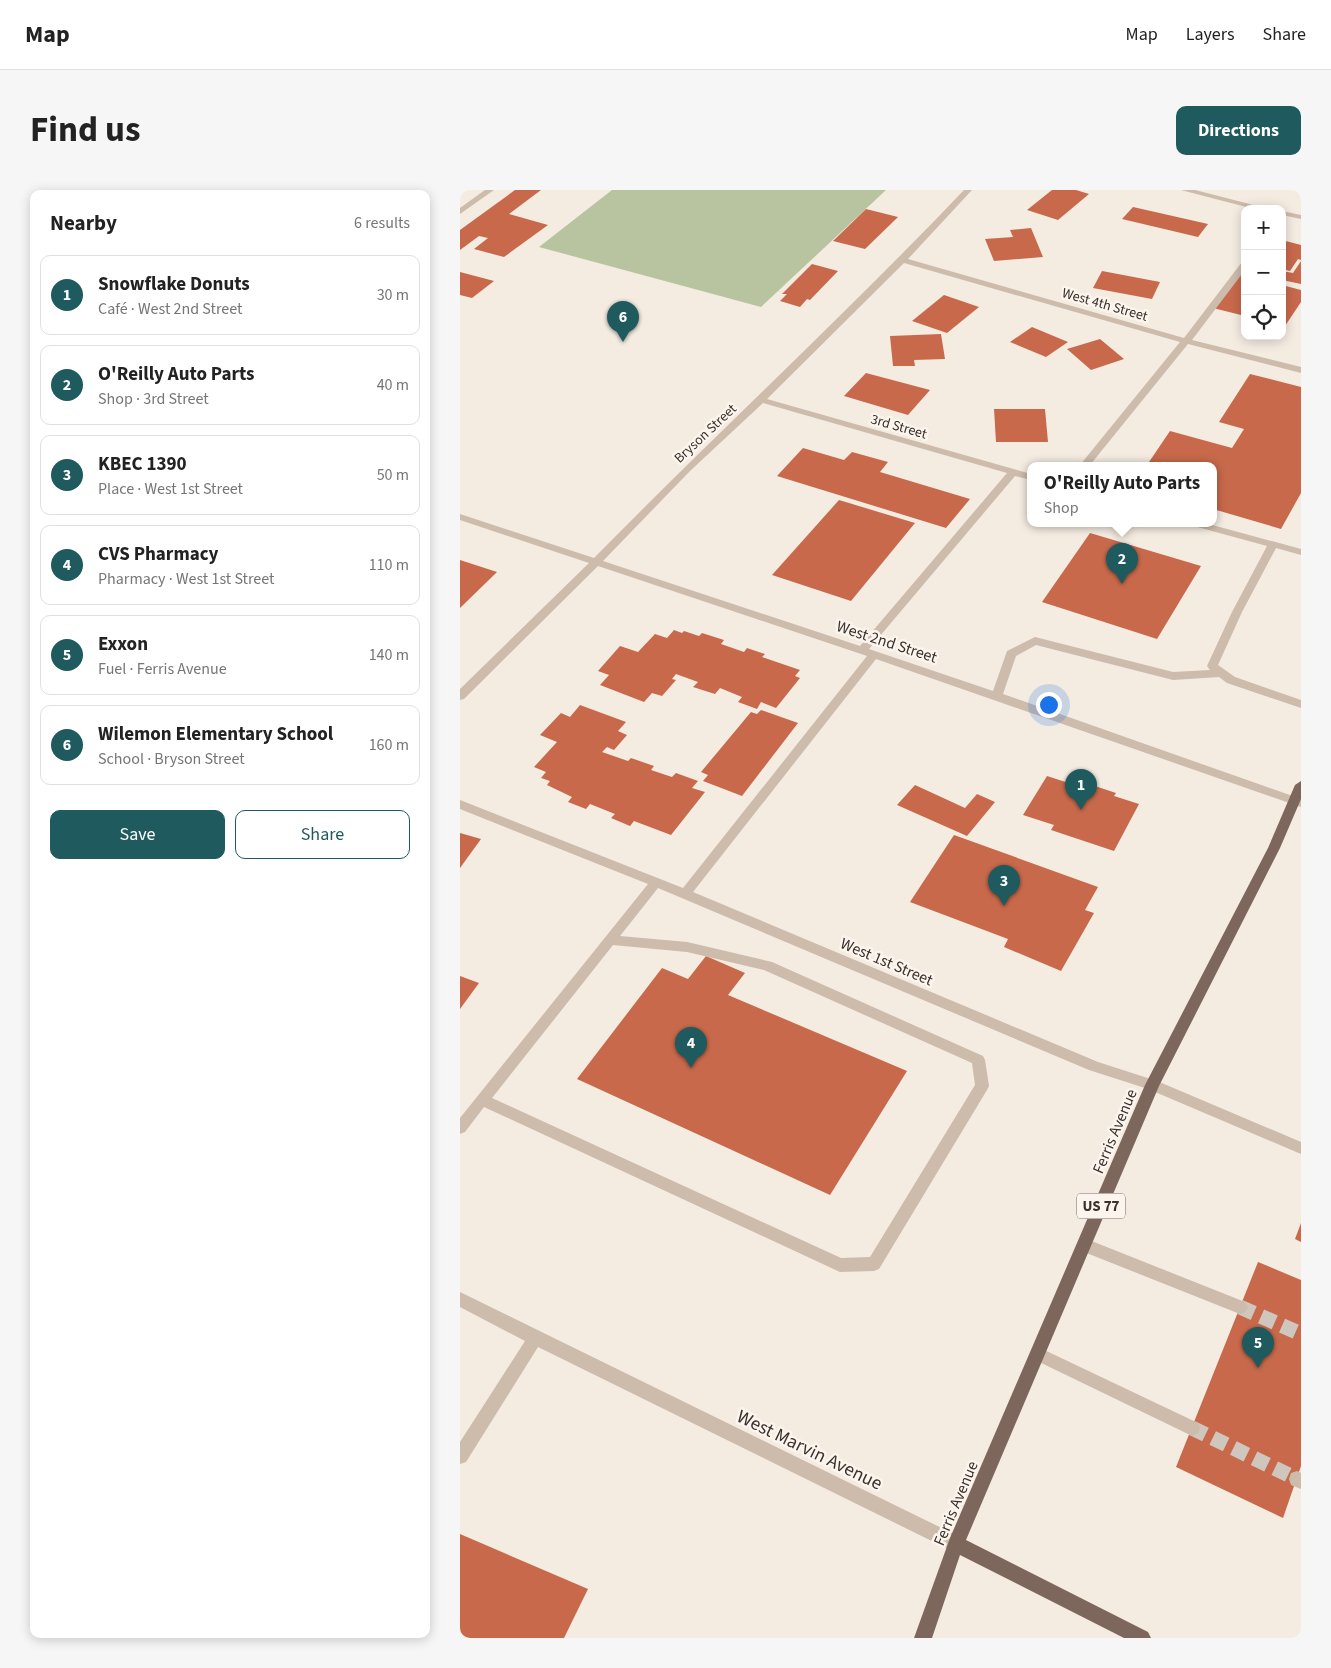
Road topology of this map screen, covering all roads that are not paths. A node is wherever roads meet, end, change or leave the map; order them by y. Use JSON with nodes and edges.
{"nodes":[{"id":1,"x":490,"y":190,"type":"edge"},
{"id":2,"x":968,"y":190,"type":"edge"},
{"id":3,"x":1185,"y":190,"type":"edge"},
{"id":4,"x":1249,"y":205,"type":"edge"},
{"id":5,"x":460,"y":212,"type":"edge"},
{"id":6,"x":1286,"y":214,"type":"edge"},
{"id":7,"x":1301,"y":217,"type":"edge"},
{"id":8,"x":902,"y":260,"type":"junction"},
{"id":9,"x":1241,"y":269,"type":"edge"},
{"id":10,"x":1186,"y":341,"type":"junction"},
{"id":11,"x":1301,"y":370,"type":"edge"},
{"id":12,"x":761,"y":400,"type":"junction"},
{"id":13,"x":1087,"y":462,"type":"edge"},
{"id":14,"x":1013,"y":472,"type":"junction"},
{"id":15,"x":1027,"y":476,"type":"edge"},
{"id":16,"x":460,"y":517,"type":"edge"},
{"id":17,"x":1209,"y":527,"type":"edge"},
{"id":18,"x":1273,"y":544,"type":"junction"},
{"id":19,"x":1301,"y":552,"type":"edge"},
{"id":20,"x":596,"y":563,"type":"junction"},
{"id":21,"x":862,"y":650,"type":"junction"},
{"id":22,"x":874,"y":654,"type":"junction"},
{"id":23,"x":1222,"y":673,"type":"junction"},
{"id":24,"x":460,"y":696,"type":"edge"},
{"id":25,"x":997,"y":696,"type":"junction"},
{"id":26,"x":1301,"y":704,"type":"edge"},
{"id":27,"x":1301,"y":785,"type":"edge"},
{"id":28,"x":1298,"y":802,"type":"edge"},
{"id":29,"x":460,"y":804,"type":"edge"},
{"id":30,"x":656,"y":882,"type":"junction"},
{"id":31,"x":684,"y":894,"type":"junction"},
{"id":32,"x":609,"y":940,"type":"junction"},
{"id":33,"x":1152,"y":1085,"type":"junction"},
{"id":34,"x":482,"y":1100,"type":"junction"},
{"id":35,"x":460,"y":1128,"type":"edge"},
{"id":36,"x":1301,"y":1148,"type":"edge"},
{"id":37,"x":1084,"y":1245,"type":"junction"},
{"id":38,"x":460,"y":1299,"type":"edge"},
{"id":39,"x":1240,"y":1307,"type":"tunnel mouth"},
{"id":40,"x":535,"y":1338,"type":"junction"},
{"id":41,"x":1038,"y":1354,"type":"junction"},
{"id":42,"x":1192,"y":1428,"type":"tunnel mouth"},
{"id":43,"x":460,"y":1456,"type":"edge"},
{"id":44,"x":956,"y":1544,"type":"junction"},
{"id":45,"x":923,"y":1638,"type":"edge"},
{"id":46,"x":1142,"y":1638,"type":"edge"}],
"edges":[{"from":1,"to":5,"type":"street"},
{"from":2,"to":8,"type":"street","name":"Bryson Street"},
{"from":3,"to":4,"type":"street"},
{"from":6,"to":7,"type":"street"},
{"from":8,"to":10,"type":"street","name":"West 4th Street"},
{"from":8,"to":12,"type":"street","name":"Bryson Street"},
{"from":9,"to":10,"type":"street"},
{"from":10,"to":11,"type":"street","name":"West 4th Street"},
{"from":10,"to":13,"type":"street"},
{"from":12,"to":14,"type":"street","name":"3rd Street"},
{"from":12,"to":20,"type":"street","name":"Bryson Street"},
{"from":14,"to":15,"type":"street","name":"3rd Street"},
{"from":14,"to":21,"type":"street"},
{"from":16,"to":20,"type":"street","name":"West 2nd Street"},
{"from":17,"to":18,"type":"street"},
{"from":18,"to":19,"type":"street"},
{"from":18,"to":23,"type":"street"},
{"from":20,"to":21,"type":"street","name":"West 2nd Street"},
{"from":20,"to":24,"type":"street","name":"Bryson Street"},
{"from":21,"to":22,"type":"street","name":"West 2nd Street"},
{"from":22,"to":25,"type":"street","name":"West 2nd Street"},
{"from":22,"to":31,"type":"street"},
{"from":23,"to":25,"type":"street"},
{"from":23,"to":26,"type":"street"},
{"from":25,"to":28,"type":"street","name":"West 2nd Street"},
{"from":27,"to":28,"type":"main road","name":"Ferris Avenue","number":"US 77"},
{"from":28,"to":33,"type":"main road","name":"Ferris Avenue","number":"US 77"},
{"from":29,"to":30,"type":"street","name":"West 1st Street"},
{"from":30,"to":31,"type":"street","name":"West 1st Street"},
{"from":30,"to":32,"type":"street"},
{"from":31,"to":33,"type":"street","name":"West 1st Street"},
{"from":32,"to":34,"type":"street"},
{"from":32,"to":34,"type":"street"},
{"from":33,"to":36,"type":"street","name":"West 1st Street"},
{"from":33,"to":37,"type":"main road","name":"Ferris Avenue","number":"US 77"},
{"from":34,"to":35,"type":"street"},
{"from":37,"to":39,"type":"street"},
{"from":37,"to":41,"type":"main road","name":"Ferris Avenue","number":"US 77"},
{"from":38,"to":40,"type":"street","name":"West Marvin Avenue"},
{"from":40,"to":43,"type":"street"},
{"from":40,"to":44,"type":"street","name":"West Marvin Avenue"},
{"from":41,"to":42,"type":"street"},
{"from":41,"to":44,"type":"main road","name":"Ferris Avenue","number":"US 77"},
{"from":44,"to":45,"type":"main road","name":"Ferris Avenue","number":"US 77"},
{"from":44,"to":46,"type":"main road","name":"West Marvin Avenue"}]}
